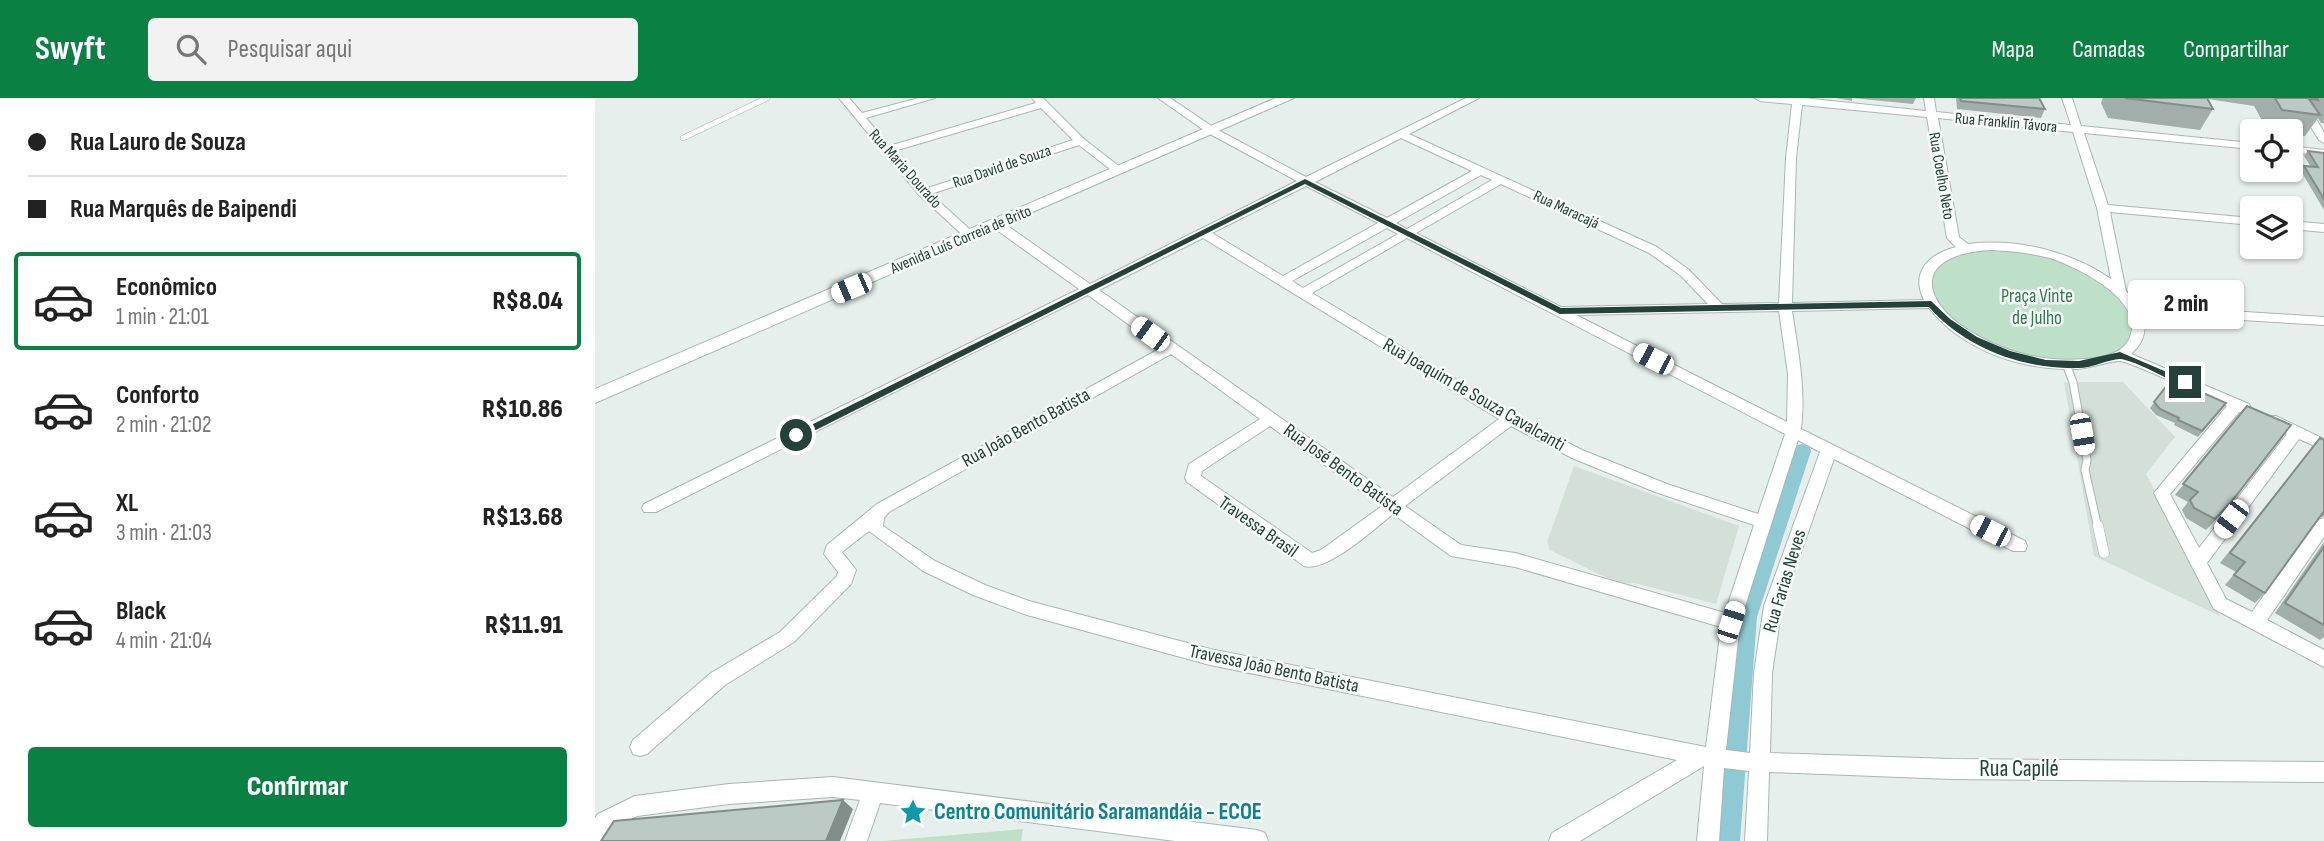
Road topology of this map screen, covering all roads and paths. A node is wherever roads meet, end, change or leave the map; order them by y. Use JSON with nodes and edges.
{"nodes":[{"id":1,"x":767,"y":98,"type":"edge"},
{"id":2,"x":843,"y":98,"type":"edge"},
{"id":3,"x":930,"y":98,"type":"edge"},
{"id":4,"x":1163,"y":98,"type":"edge"},
{"id":5,"x":1284,"y":98,"type":"edge"},
{"id":6,"x":1474,"y":98,"type":"edge"},
{"id":7,"x":1760,"y":98,"type":"edge"},
{"id":8,"x":1929,"y":98,"type":"edge"},
{"id":9,"x":2067,"y":98,"type":"edge"},
{"id":10,"x":2298,"y":98,"type":"edge"},
{"id":11,"x":1798,"y":100,"type":"edge"},
{"id":12,"x":1041,"y":101,"type":"edge"},
{"id":13,"x":1930,"y":116,"type":"junction"},
{"id":14,"x":860,"y":117,"type":"junction"},
{"id":15,"x":2076,"y":129,"type":"junction"},
{"id":16,"x":1212,"y":131,"type":"junction"},
{"id":17,"x":1400,"y":134,"type":"junction"},
{"id":18,"x":683,"y":138,"type":"dead end"},
{"id":19,"x":2324,"y":140,"type":"edge"},
{"id":20,"x":1080,"y":141,"type":"junction"},
{"id":21,"x":2240,"y":145,"type":"edge"},
{"id":22,"x":886,"y":150,"type":"junction"},
{"id":23,"x":2303,"y":150,"type":"edge"},
{"id":24,"x":2324,"y":153,"type":"edge"},
{"id":25,"x":1119,"y":172,"type":"junction"},
{"id":26,"x":1481,"y":172,"type":"junction"},
{"id":27,"x":1500,"y":180,"type":"junction"},
{"id":28,"x":1305,"y":181,"type":"junction"},
{"id":29,"x":923,"y":193,"type":"junction"},
{"id":30,"x":2103,"y":208,"type":"junction"},
{"id":31,"x":2240,"y":220,"type":"edge"},
{"id":32,"x":1389,"y":222,"type":"junction"},
{"id":33,"x":998,"y":225,"type":"junction"},
{"id":34,"x":2303,"y":226,"type":"edge"},
{"id":35,"x":2324,"y":228,"type":"edge"},
{"id":36,"x":1203,"y":233,"type":"junction"},
{"id":37,"x":1408,"y":233,"type":"junction"},
{"id":38,"x":971,"y":236,"type":"junction"},
{"id":39,"x":1965,"y":248,"type":"junction"},
{"id":40,"x":1282,"y":282,"type":"junction"},
{"id":41,"x":1088,"y":289,"type":"junction"},
{"id":42,"x":2120,"y":292,"type":"junction"},
{"id":43,"x":1302,"y":294,"type":"junction"},
{"id":44,"x":1931,"y":304,"type":"junction"},
{"id":45,"x":1785,"y":306,"type":"junction"},
{"id":46,"x":1718,"y":307,"type":"junction"},
{"id":47,"x":2134,"y":309,"type":"junction"},
{"id":48,"x":1560,"y":311,"type":"junction"},
{"id":49,"x":2324,"y":321,"type":"edge"},
{"id":50,"x":1170,"y":349,"type":"junction"},
{"id":51,"x":2120,"y":355,"type":"junction"},
{"id":52,"x":2066,"y":364,"type":"junction"},
{"id":53,"x":595,"y":397,"type":"edge"},
{"id":54,"x":2236,"y":405,"type":"junction"},
{"id":55,"x":1272,"y":418,"type":"junction"},
{"id":56,"x":1510,"y":419,"type":"junction"},
{"id":57,"x":1793,"y":431,"type":"junction"},
{"id":58,"x":2297,"y":432,"type":"junction"},
{"id":59,"x":2324,"y":444,"type":"edge"},
{"id":60,"x":1829,"y":450,"type":"junction"},
{"id":61,"x":1393,"y":506,"type":"junction"},
{"id":62,"x":650,"y":508,"type":"dead end"},
{"id":63,"x":879,"y":512,"type":"junction"},
{"id":64,"x":1763,"y":522,"type":"junction"},
{"id":65,"x":2324,"y":524,"type":"edge"},
{"id":66,"x":2019,"y":546,"type":"dead end"},
{"id":67,"x":2104,"y":552,"type":"dead end"},
{"id":68,"x":2198,"y":562,"type":"junction"},
{"id":69,"x":1731,"y":622,"type":"junction"},
{"id":70,"x":2255,"y":623,"type":"junction"},
{"id":71,"x":2324,"y":659,"type":"edge"},
{"id":72,"x":640,"y":747,"type":"dead end"},
{"id":73,"x":1713,"y":757,"type":"junction"},
{"id":74,"x":1755,"y":762,"type":"junction"},
{"id":75,"x":2324,"y":772,"type":"edge"},
{"id":76,"x":873,"y":793,"type":"junction"},
{"id":77,"x":595,"y":835,"type":"edge"},
{"id":78,"x":1220,"y":839,"type":"edge"},
{"id":79,"x":856,"y":841,"type":"edge"},
{"id":80,"x":1257,"y":841,"type":"edge"},
{"id":81,"x":1560,"y":841,"type":"edge"},
{"id":82,"x":1708,"y":841,"type":"edge"},
{"id":83,"x":1756,"y":841,"type":"edge"}],
"edges":[{"from":1,"to":18,"type":"lane"},
{"from":2,"to":14,"type":"street","name":"Rua Maria Dourado"},
{"from":3,"to":14,"type":"street"},
{"from":4,"to":16,"type":"street"},
{"from":5,"to":16,"type":"main road","name":"Avenida Luís Correia de Brito"},
{"from":6,"to":17,"type":"street"},
{"from":7,"to":11,"type":"street","name":"Rua Franklin Távora"},
{"from":8,"to":13,"type":"street","name":"Rua Coelho Neto"},
{"from":9,"to":15,"type":"street"},
{"from":10,"to":19,"type":"street"},
{"from":11,"to":13,"type":"street","name":"Rua Franklin Távora"},
{"from":11,"to":45,"type":"street","name":"Rua Farias Neves"},
{"from":12,"to":20,"type":"street"},
{"from":12,"to":22,"type":"street"},
{"from":13,"to":15,"type":"street","name":"Rua Franklin Távora"},
{"from":13,"to":39,"type":"street","name":"Rua Coelho Neto"},
{"from":14,"to":22,"type":"street","name":"Rua Maria Dourado"},
{"from":15,"to":21,"type":"street","name":"Rua Franklin Távora"},
{"from":15,"to":30,"type":"street"},
{"from":16,"to":25,"type":"main road","name":"Avenida Luís Correia de Brito"},
{"from":16,"to":28,"type":"street"},
{"from":17,"to":26,"type":"street","name":"Rua Maracajá"},
{"from":17,"to":28,"type":"street"},
{"from":20,"to":25,"type":"street"},
{"from":20,"to":29,"type":"street","name":"Rua David de Souza"},
{"from":22,"to":29,"type":"street","name":"Rua Maria Dourado"},
{"from":23,"to":24,"type":"street"},
{"from":25,"to":33,"type":"main road","name":"Avenida Luís Correia de Brito"},
{"from":26,"to":27,"type":"street","name":"Rua Maracajá"},
{"from":26,"to":32,"type":"street"},
{"from":27,"to":37,"type":"street"},
{"from":27,"to":46,"type":"street","name":"Rua Maracajá"},
{"from":28,"to":32,"type":"street"},
{"from":28,"to":36,"type":"street"},
{"from":29,"to":38,"type":"street","name":"Rua Maria Dourado"},
{"from":30,"to":31,"type":"street"},
{"from":30,"to":42,"type":"street"},
{"from":32,"to":37,"type":"street"},
{"from":32,"to":40,"type":"street"},
{"from":33,"to":38,"type":"main road","name":"Avenida Luís Correia de Brito"},
{"from":33,"to":41,"type":"street","name":"Rua José Bento Batista"},
{"from":34,"to":35,"type":"street"},
{"from":36,"to":40,"type":"street","name":"Rua Joaquim de Souza Cavalcanti"},
{"from":36,"to":41,"type":"street"},
{"from":37,"to":43,"type":"street"},
{"from":37,"to":48,"type":"street"},
{"from":38,"to":53,"type":"main road","name":"Avenida Luís Correia de Brito"},
{"from":39,"to":42,"type":"street"},
{"from":39,"to":44,"type":"street"},
{"from":40,"to":43,"type":"street","name":"Rua Joaquim de Souza Cavalcanti"},
{"from":41,"to":50,"type":"street","name":"Rua José Bento Batista"},
{"from":41,"to":62,"type":"street"},
{"from":42,"to":47,"type":"street"},
{"from":43,"to":56,"type":"street","name":"Rua Joaquim de Souza Cavalcanti"},
{"from":44,"to":45,"type":"street"},
{"from":44,"to":52,"type":"street"},
{"from":45,"to":46,"type":"street"},
{"from":45,"to":57,"type":"street","name":"Rua Farias Neves"},
{"from":46,"to":48,"type":"street"},
{"from":47,"to":49,"type":"street"},
{"from":47,"to":51,"type":"street"},
{"from":48,"to":57,"type":"street"},
{"from":50,"to":55,"type":"street","name":"Rua José Bento Batista"},
{"from":50,"to":63,"type":"street","name":"Rua João Bento Batista"},
{"from":51,"to":52,"type":"street"},
{"from":51,"to":54,"type":"street"},
{"from":52,"to":67,"type":"lane"},
{"from":54,"to":58,"type":"street"},
{"from":54,"to":68,"type":"street"},
{"from":55,"to":61,"type":"street","name":"Rua José Bento Batista"},
{"from":55,"to":61,"type":"street","name":"Travessa Brasil"},
{"from":56,"to":61,"type":"street","name":"Travessa Brasil"},
{"from":56,"to":64,"type":"street","name":"Rua Joaquim de Souza Cavalcanti"},
{"from":57,"to":60,"type":"street"},
{"from":57,"to":64,"type":"street","name":"Rua Farias Neves"},
{"from":58,"to":59,"type":"street"},
{"from":58,"to":68,"type":"street"},
{"from":60,"to":66,"type":"street"},
{"from":60,"to":74,"type":"street","name":"Rua Farias Neves"},
{"from":61,"to":69,"type":"street","name":"Rua José Bento Batista"},
{"from":63,"to":72,"type":"street","name":"Rua João Bento Batista"},
{"from":63,"to":73,"type":"street","name":"Travessa João Bento Batista"},
{"from":64,"to":69,"type":"street","name":"Rua Farias Neves"},
{"from":65,"to":70,"type":"street"},
{"from":68,"to":70,"type":"street"},
{"from":69,"to":73,"type":"street","name":"Rua Farias Neves"},
{"from":70,"to":71,"type":"street"},
{"from":73,"to":74,"type":"street","name":"Rua Capilé"},
{"from":73,"to":81,"type":"street"},
{"from":73,"to":82,"type":"street","name":"Rua Farias Neves"},
{"from":74,"to":75,"type":"street","name":"Rua Capilé"},
{"from":74,"to":83,"type":"street","name":"Rua Farias Neves"},
{"from":76,"to":77,"type":"street"},
{"from":76,"to":78,"type":"street"},
{"from":76,"to":79,"type":"street"},
{"from":78,"to":80,"type":"street"}]}
